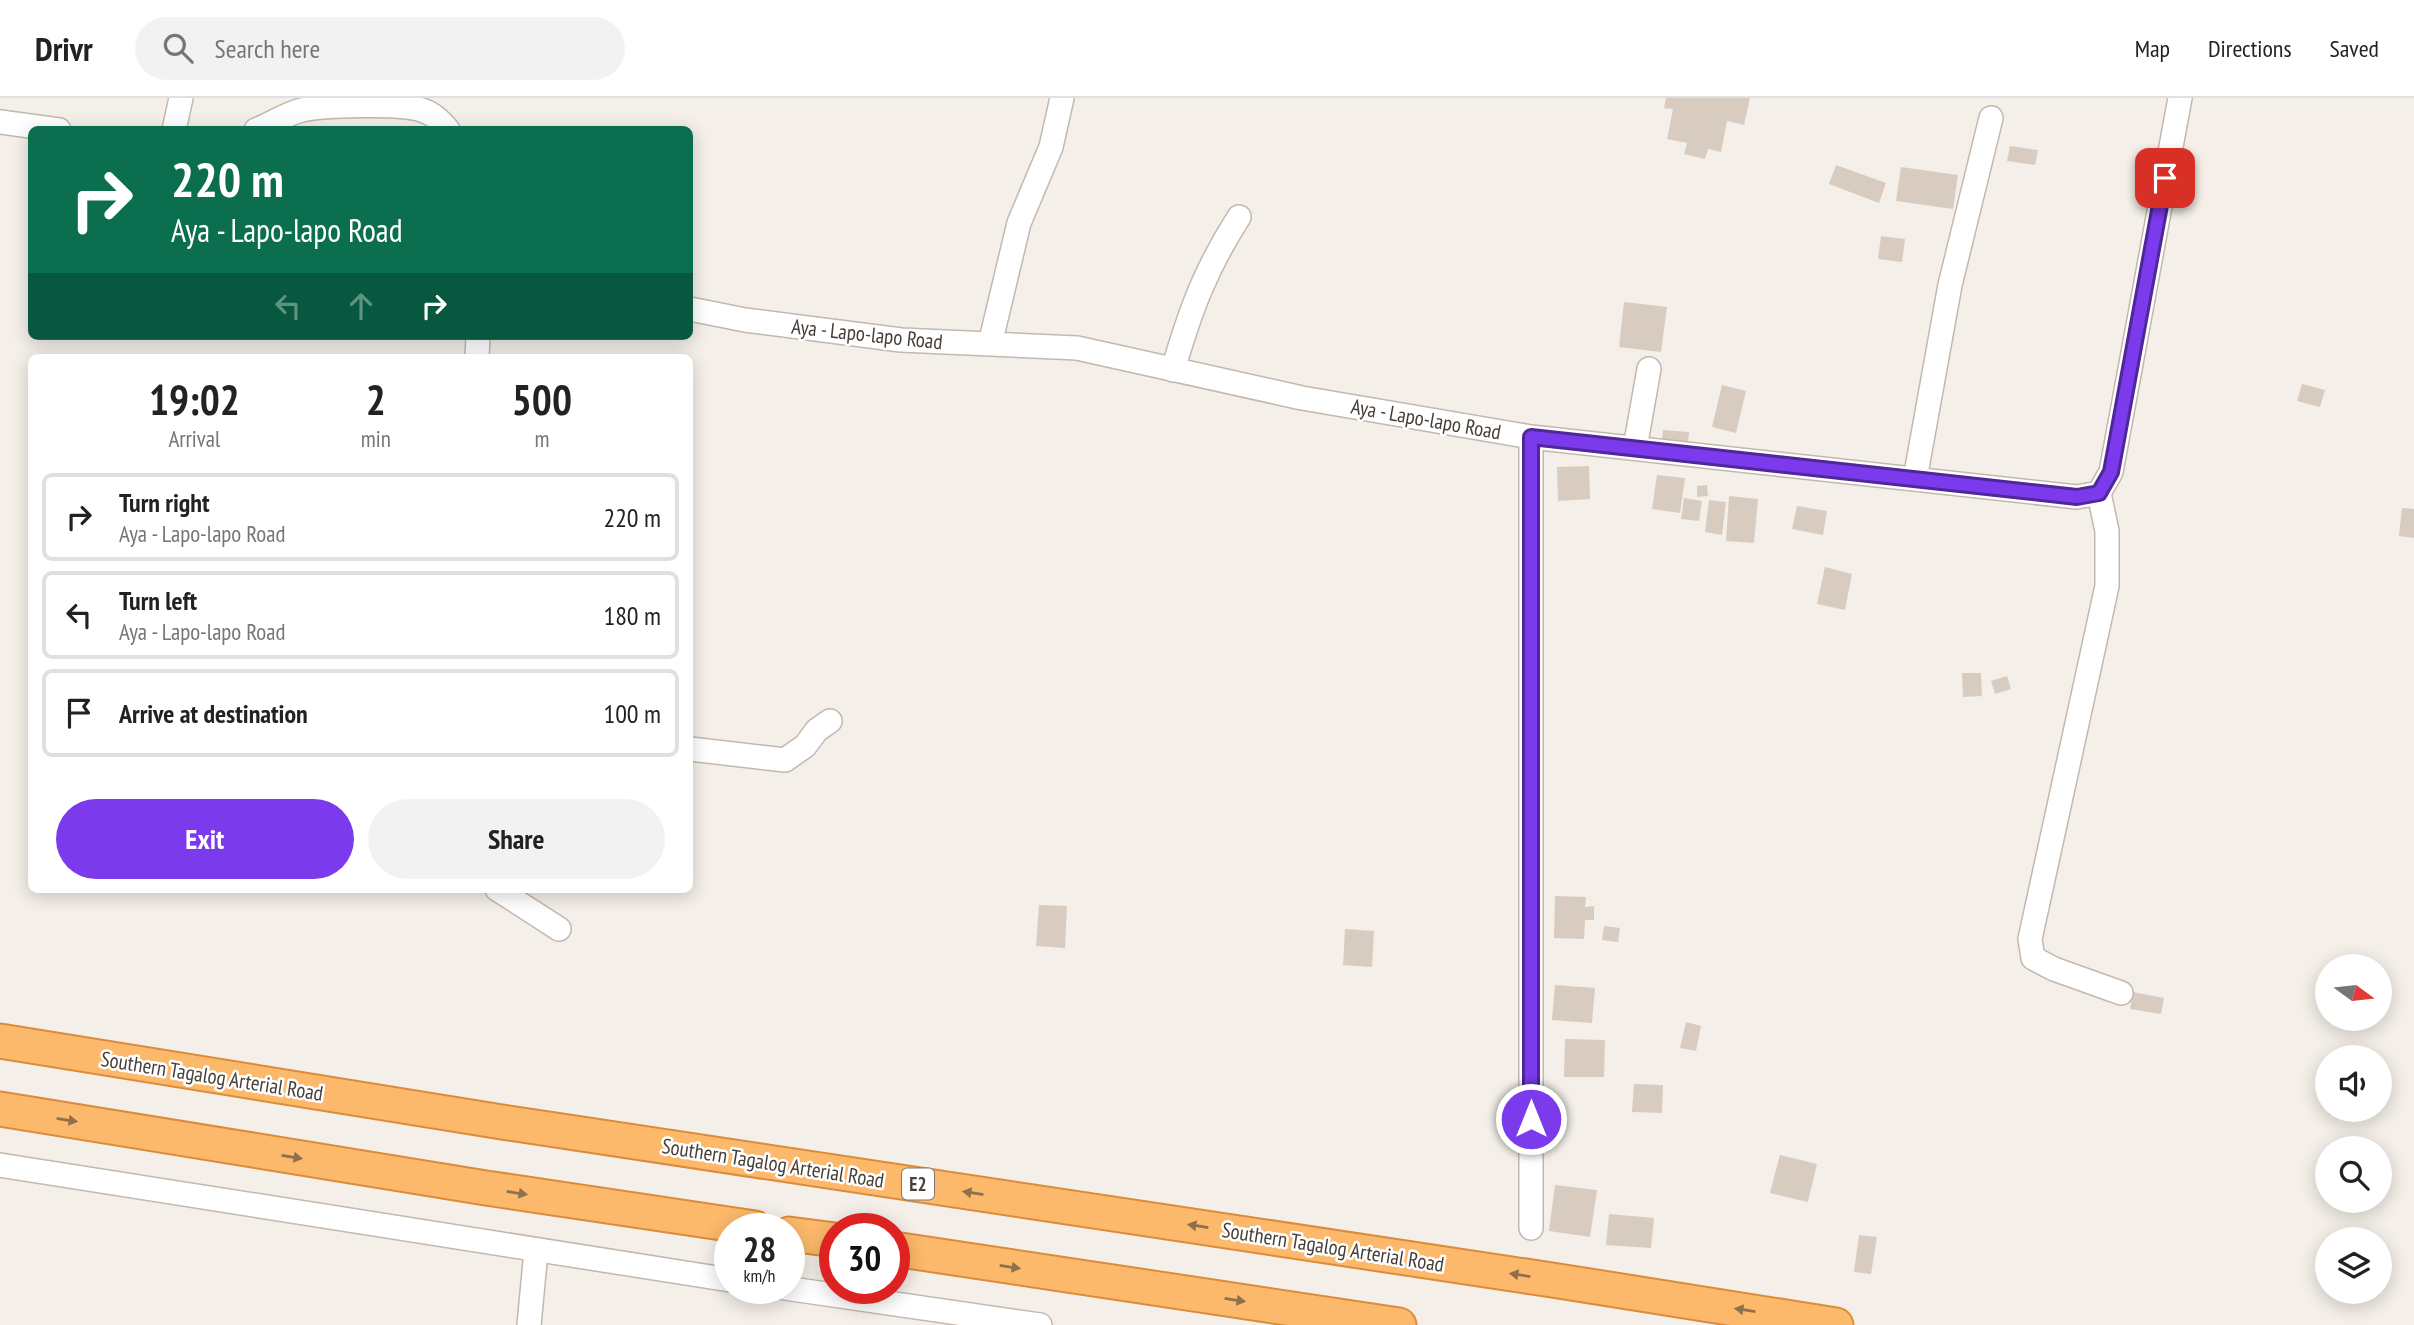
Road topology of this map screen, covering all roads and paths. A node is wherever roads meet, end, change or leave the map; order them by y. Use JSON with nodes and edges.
{"nodes":[{"id":1,"x":181,"y":98,"type":"edge"},
{"id":2,"x":1062,"y":98,"type":"edge"},
{"id":3,"x":2179,"y":98,"type":"edge"},
{"id":4,"x":359,"y":102,"type":"edge"},
{"id":5,"x":1990,"y":118,"type":"dead end"},
{"id":6,"x":0,"y":122,"type":"edge"},
{"id":7,"x":30,"y":126,"type":"edge"},
{"id":8,"x":174,"y":126,"type":"edge"},
{"id":9,"x":265,"y":126,"type":"edge"},
{"id":10,"x":445,"y":126,"type":"edge"},
{"id":11,"x":1239,"y":217,"type":"dead end"},
{"id":12,"x":693,"y":310,"type":"edge"},
{"id":13,"x":990,"y":344,"type":"junction"},
{"id":14,"x":1649,"y":369,"type":"dead end"},
{"id":15,"x":1174,"y":370,"type":"junction"},
{"id":16,"x":1531,"y":437,"type":"junction"},
{"id":17,"x":1635,"y":448,"type":"junction"},
{"id":18,"x":1915,"y":479,"type":"junction"},
{"id":19,"x":2099,"y":493,"type":"junction"},
{"id":20,"x":830,"y":721,"type":"dead end"},
{"id":21,"x":693,"y":749,"type":"edge"},
{"id":22,"x":503,"y":893,"type":"edge"},
{"id":23,"x":559,"y":929,"type":"dead end"},
{"id":24,"x":2121,"y":993,"type":"dead end"},
{"id":25,"x":0,"y":1041,"type":"edge"},
{"id":26,"x":0,"y":1109,"type":"edge"},
{"id":27,"x":0,"y":1165,"type":"edge"},
{"id":28,"x":714,"y":1222,"type":"edge"},
{"id":29,"x":1531,"y":1228,"type":"dead end"},
{"id":30,"x":536,"y":1251,"type":"junction"},
{"id":31,"x":910,"y":1251,"type":"edge"},
{"id":32,"x":714,"y":1278,"type":"edge"},
{"id":33,"x":805,"y":1293,"type":"edge"},
{"id":34,"x":897,"y":1315,"type":"edge"},
{"id":35,"x":529,"y":1325,"type":"edge"},
{"id":36,"x":1040,"y":1325,"type":"edge"},
{"id":37,"x":1399,"y":1325,"type":"edge"},
{"id":38,"x":1836,"y":1325,"type":"edge"}],
"edges":[{"from":1,"to":8,"type":"street"},
{"from":2,"to":13,"type":"street"},
{"from":3,"to":19,"type":"street"},
{"from":4,"to":9,"type":"street"},
{"from":4,"to":10,"type":"street"},
{"from":5,"to":18,"type":"street"},
{"from":6,"to":7,"type":"street"},
{"from":11,"to":15,"type":"street"},
{"from":12,"to":13,"type":"street","name":"Aya - Lapo-lapo Road"},
{"from":13,"to":15,"type":"street","name":"Aya - Lapo-lapo Road"},
{"from":14,"to":17,"type":"street"},
{"from":15,"to":16,"type":"street","name":"Aya - Lapo-lapo Road"},
{"from":16,"to":17,"type":"street","name":"Aya - Lapo-lapo Road"},
{"from":16,"to":29,"type":"street"},
{"from":17,"to":18,"type":"street","name":"Aya - Lapo-lapo Road"},
{"from":18,"to":19,"type":"street","name":"Aya - Lapo-lapo Road"},
{"from":19,"to":24,"type":"street"},
{"from":20,"to":21,"type":"street"},
{"from":22,"to":23,"type":"street"},
{"from":38,"to":25,"type":"highway","name":"Southern Tagalog Arterial Road","number":"E2","one_way":true},
{"from":26,"to":28,"type":"highway","one_way":true},
{"from":27,"to":30,"type":"street"},
{"from":30,"to":32,"type":"street"},
{"from":30,"to":35,"type":"street"},
{"from":31,"to":37,"type":"highway","one_way":true},
{"from":33,"to":34,"type":"street"},
{"from":34,"to":36,"type":"street"}]}
